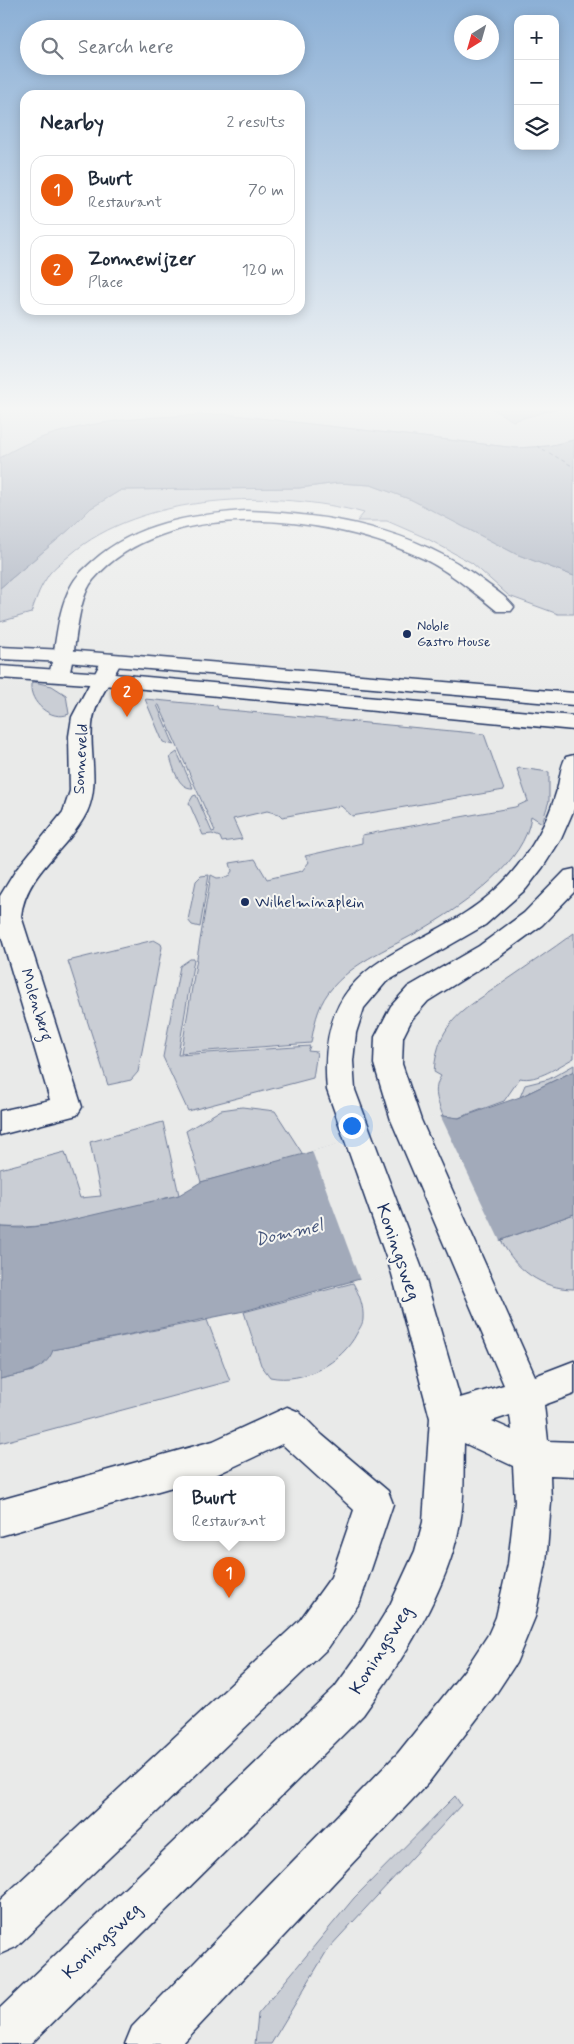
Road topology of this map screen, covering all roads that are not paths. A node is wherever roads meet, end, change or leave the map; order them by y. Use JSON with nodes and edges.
{"nodes":[{"id":1,"x":504,"y":607,"type":"dead end"},
{"id":2,"x":0,"y":653,"type":"edge"},
{"id":3,"x":62,"y":665,"type":"junction"},
{"id":4,"x":107,"y":669,"type":"junction"},
{"id":5,"x":0,"y":672,"type":"edge"},
{"id":6,"x":574,"y":699,"type":"edge"},
{"id":7,"x":574,"y":723,"type":"edge"},
{"id":8,"x":574,"y":762,"type":"edge"},
{"id":9,"x":574,"y":877,"type":"edge"},
{"id":10,"x":4,"y":903,"type":"edge"},
{"id":11,"x":0,"y":1123,"type":"edge"},
{"id":12,"x":574,"y":1377,"type":"edge"},
{"id":13,"x":525,"y":1393,"type":"junction"},
{"id":14,"x":448,"y":1418,"type":"junction"},
{"id":15,"x":532,"y":1457,"type":"junction"},
{"id":16,"x":574,"y":1459,"type":"edge"},
{"id":17,"x":0,"y":1518,"type":"edge"},
{"id":18,"x":0,"y":1931,"type":"edge"},
{"id":19,"x":0,"y":2041,"type":"edge"},
{"id":20,"x":149,"y":2044,"type":"edge"}],
"edges":[{"from":1,"to":3,"type":"street"},
{"from":2,"to":3,"type":"street"},
{"from":3,"to":4,"type":"street"},
{"from":3,"to":5,"type":"street"},
{"from":4,"to":6,"type":"street"},
{"from":4,"to":7,"type":"street"},
{"from":4,"to":10,"type":"street","name":"Sonneveld"},
{"from":8,"to":14,"type":"street","name":"Koningsweg"},
{"from":9,"to":13,"type":"street"},
{"from":10,"to":11,"type":"street","name":"Molenberg"},
{"from":12,"to":13,"type":"street"},
{"from":13,"to":14,"type":"street"},
{"from":13,"to":15,"type":"street"},
{"from":14,"to":15,"type":"street"},
{"from":14,"to":19,"type":"street","name":"Koningsweg"},
{"from":15,"to":16,"type":"street"},
{"from":15,"to":20,"type":"street"},
{"from":17,"to":18,"type":"street"}]}
